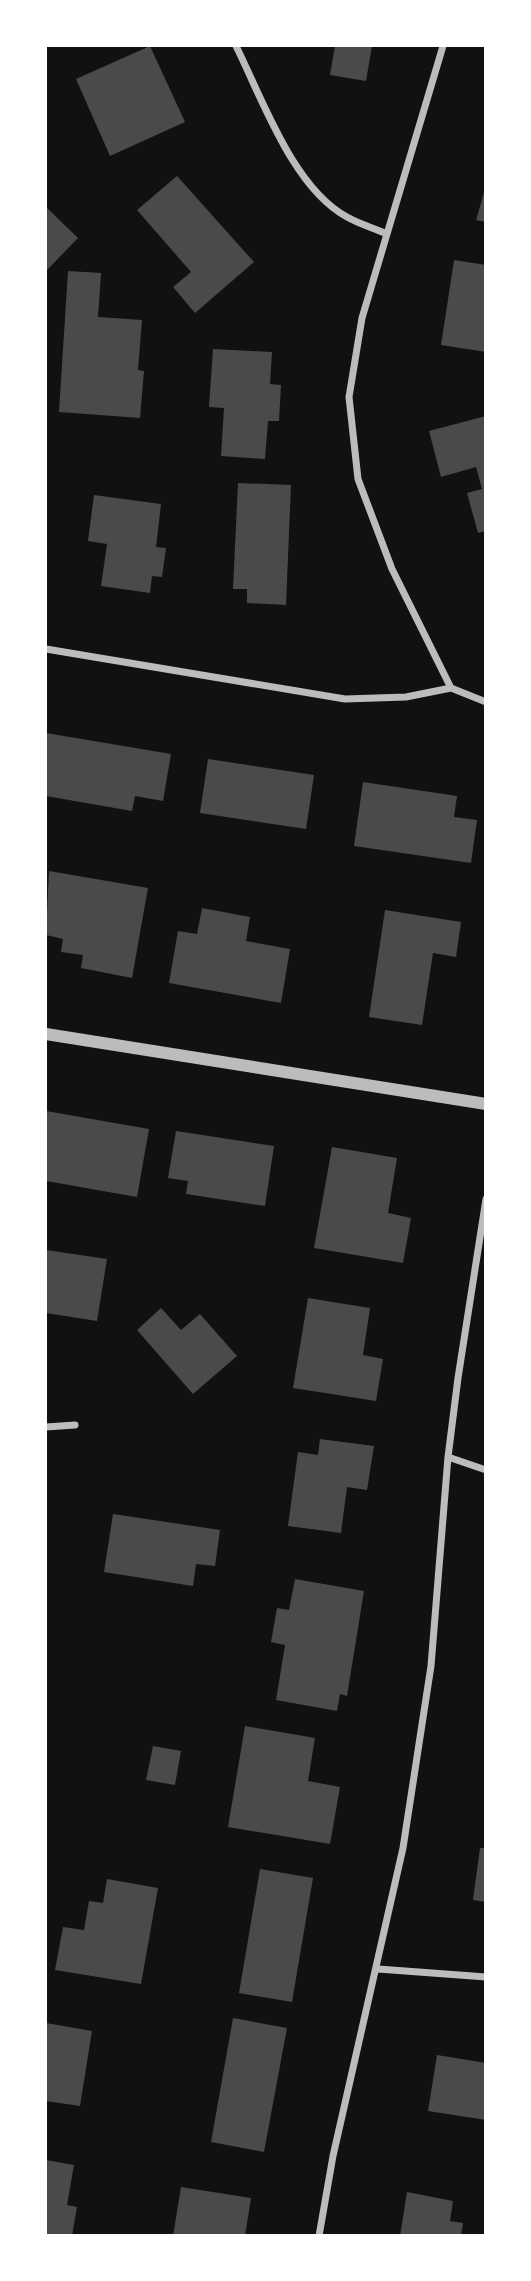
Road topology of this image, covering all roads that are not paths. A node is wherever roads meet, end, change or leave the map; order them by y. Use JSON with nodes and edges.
{"nodes":[{"id":1,"x":236,"y":46,"type":"edge"},
{"id":2,"x":443,"y":46,"type":"edge"},
{"id":3,"x":387,"y":234,"type":"junction"},
{"id":4,"x":46,"y":649,"type":"edge"},
{"id":5,"x":451,"y":688,"type":"junction"},
{"id":6,"x":485,"y":702,"type":"edge"},
{"id":7,"x":46,"y":1034,"type":"edge"},
{"id":8,"x":485,"y":1104,"type":"edge"},
{"id":9,"x":485,"y":1199,"type":"edge"},
{"id":10,"x":75,"y":1425,"type":"dead end"},
{"id":11,"x":46,"y":1427,"type":"edge"},
{"id":12,"x":448,"y":1457,"type":"junction"},
{"id":13,"x":485,"y":1470,"type":"edge"},
{"id":14,"x":378,"y":1969,"type":"junction"},
{"id":15,"x":485,"y":1978,"type":"edge"},
{"id":16,"x":319,"y":2235,"type":"edge"}],
"edges":[{"from":1,"to":3,"type":"street"},
{"from":2,"to":3,"type":"street"},
{"from":3,"to":5,"type":"street"},
{"from":4,"to":5,"type":"street"},
{"from":5,"to":6,"type":"street"},
{"from":7,"to":8,"type":"street"},
{"from":9,"to":12,"type":"street"},
{"from":10,"to":11,"type":"street"},
{"from":12,"to":13,"type":"street"},
{"from":12,"to":14,"type":"street"},
{"from":14,"to":15,"type":"street"},
{"from":14,"to":16,"type":"street"}]}
